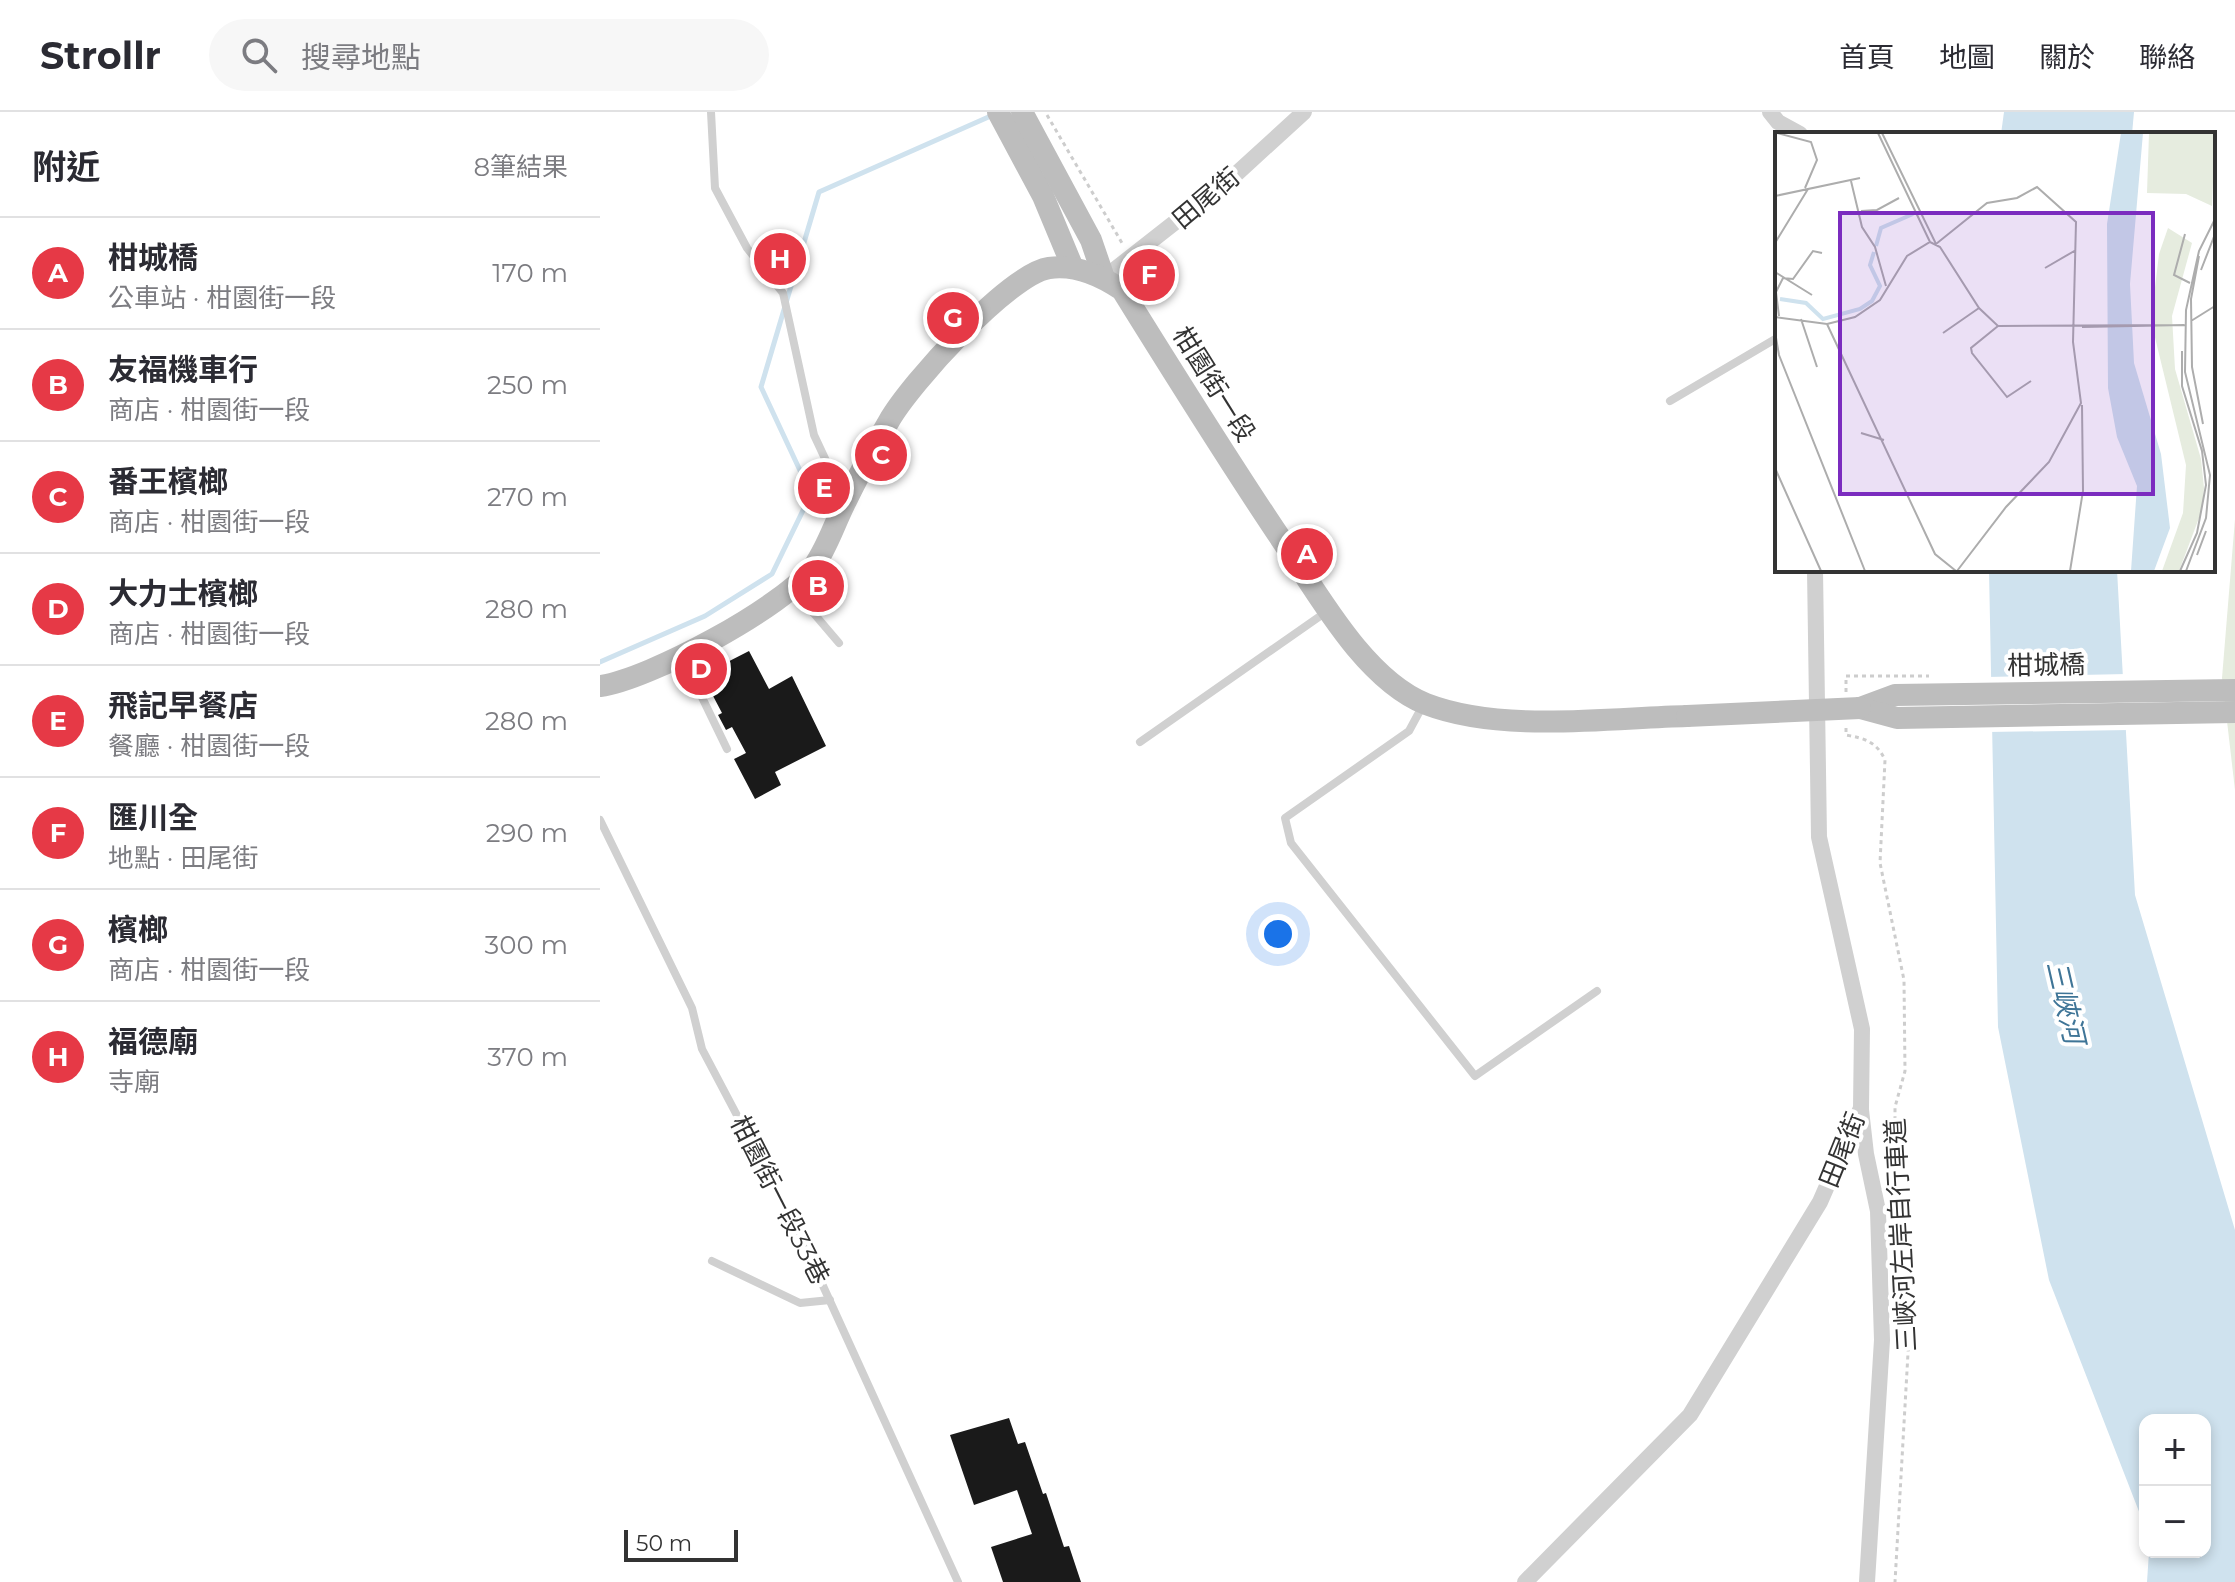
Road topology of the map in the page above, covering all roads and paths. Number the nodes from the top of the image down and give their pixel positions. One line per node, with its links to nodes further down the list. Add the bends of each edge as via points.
1 (711, 112): 13 (lane, via 715,188 747,248 783,293 814,435)
2 (998, 112): 9 (street, via 1043,196)
3 (1022, 112): 10 (street, via 1091,240)
4 (1045, 112): 8 (path)
5 (1304, 112): 8 (street, 田尾街)
6 (1770, 112): 7 (street)
7 (1796, 132)
8 (1131, 258): 10 (street, 田尾街)
9 (1073, 268): 10 (street, 柑園街一段); 13 (street, 柑園街一段, via 1046,269 1020,280 954,340 891,417)
10 (1104, 278): 16 (street, 柑園街一段, via 1122,290)
11 (1775, 339): 12 (lane)
12 (1670, 401)
13 (845, 502): 15 (street, 柑園街一段, via 813,567)
14 (1815, 572): 30 (street, 田尾街, via 1819,837 1862,1029)
15 (792, 587): 17 (lane); 18 (street, 柑園街一段, via 741,625)
16 (1329, 610): 22 (street, 柑園街一段, via 1369,660); 26 (lane)
17 (839, 643)
18 (682, 655): 20 (street, 柑園街一段); 27 (lane)
19 (1929, 682): 23 (path, via 1929,674 1846,676)
20 (600, 686)
21 (2235, 690): 23 (street, 柑城橋, via 1895,695)
22 (1424, 703): 25 (street, 柑園街一段, via 1452,712 1526,720); 29 (lane, via 1409,731 1285,818 1291,843 1475,1076)
23 (1851, 712): 24 (street, 柑城橋, via 1897,718); 25 (street, 柑城橋, bridge); 36 (path, 三峽河左岸自行車道, via 1846,735 1864,738 1885,760 1880,863 1904,980 1905,1071 1895,1107 1895,1170 1910,1318)
24 (2235, 712)
25 (1687, 716)
26 (1140, 742)
27 (727, 749)
28 (600, 820): 32 (lane, 柑園街一段33巷, via 692,1008 702,1049)
29 (1597, 991)
30 (1861, 1108): 34 (street, 田尾街, via 1820,1202 1690,1415); 35 (street, via 1878,1211 1882,1340)
31 (712, 1261): 32 (lane, via 800,1303)
32 (830, 1300): 33 (lane, 柑園街一段33巷)
33 (958, 1582)
34 (1525, 1582)
35 (1867, 1582)
36 (1895, 1582)

